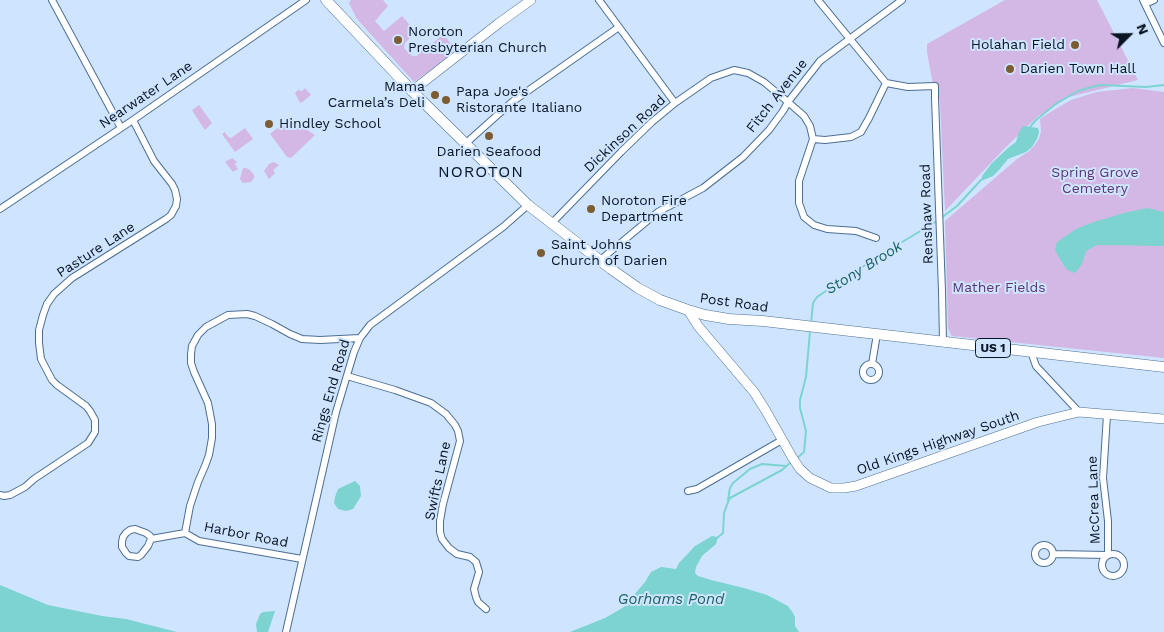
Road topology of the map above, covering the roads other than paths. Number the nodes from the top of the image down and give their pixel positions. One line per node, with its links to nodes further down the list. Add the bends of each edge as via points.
1 (52, 0): 18 (street)
2 (306, 0): 17 (street, Nearwater Lane)
3 (326, 0): 14 (main road, Post Road / US 1)
4 (531, 0): 14 (street)
5 (599, 0): 10 (street)
6 (818, 0): 11 (street)
7 (902, 0): 11 (street, Fitch Avenue)
8 (1154, 0): 9 (street)
9 (1144, 2): 12 (street)
10 (618, 27): 16 (street); 20 (street, via 512,102)
11 (849, 38): 13 (street); 15 (street, Fitch Avenue, via 820,61)
12 (1164, 42)
13 (886, 83): 19 (street, via 861,132 851,137); 29 (street, Renshaw Road, via 908,87 935,86)
14 (412, 91): 20 (main road, Post Road / US 1)
15 (788, 102): 16 (street, Dickinson Road, via 764,82 734,70 711,78); 19 (street, Dickinson Road, via 804,116); 25 (street, Fitch Avenue, via 770,130 743,156 703,188 658,212)
16 (675, 103): 23 (street, Dickinson Road, via 621,152)
17 (133, 120): 18 (street, Nearwater Lane); 39 (street, Pasture Lane, via 154,161 172,184 176,206 166,219 72,278 54,294 42,315 41,359 52,380 90,410 95,420 95,432 88,443 25,487 10,495)
18 (121, 128): 22 (street, Nearwater Lane)
19 (813, 139): 24 (street, via 799,182 799,203 804,217 827,229 856,231)
20 (465, 144): 21 (main road, Post Road / US 1)
21 (528, 206): 23 (main road, Post Road / US 1); 28 (street, Rings End Road, via 370,325)
22 (0, 209)
23 (551, 224): 25 (main road, Post Road / US 1)
24 (876, 238)
25 (599, 260): 26 (main road, Post Road / US 1, via 638,288)
26 (688, 310): 27 (main road, Post Road / US 1, via 729,319); 37 (street, Old Kings Highway South, via 754,392)
27 (877, 334): 29 (main road, Post Road / US 1); 31 (street)
28 (360, 338): 33 (street, Rings End Road); 40 (street, Harbor Road, via 302,339 247,314 228,315 198,335 192,346 192,363 208,403 212,438 190,506)
29 (942, 342): 30 (main road, Post Road / US 1)
30 (1031, 352): 32 (main road, Post Road / US 1); 34 (street, via 1036,366)
31 (872, 364)
32 (1164, 367)
33 (346, 376): 43 (street, Rings End Road); 44 (street, Swifts Lane, via 431,403 455,425 460,441 443,504 440,532 449,548 476,562 479,572 474,589 478,602)
34 (1079, 412): 35 (street, Old Kings Highway South); 37 (street, Old Kings Highway South, via 1038,422 850,488 824,485 806,475)
35 (1107, 415): 36 (street, Old Kings Highway South); 42 (street, McCrea Lane, via 1103,478 1108,555)
36 (1164, 419)
37 (782, 440): 38 (street, via 697,489)
38 (688, 491)
39 (0, 495)
40 (185, 533): 41 (street, Harbor Road); 43 (street, Harbor Road, via 199,541)
41 (151, 539): 41 (street, via 138,556 129,556 122,547 123,537 130,530 140,530)
42 (1053, 554)
43 (302, 559): 45 (street, Rings End Road)
44 (486, 609)
45 (286, 632)

